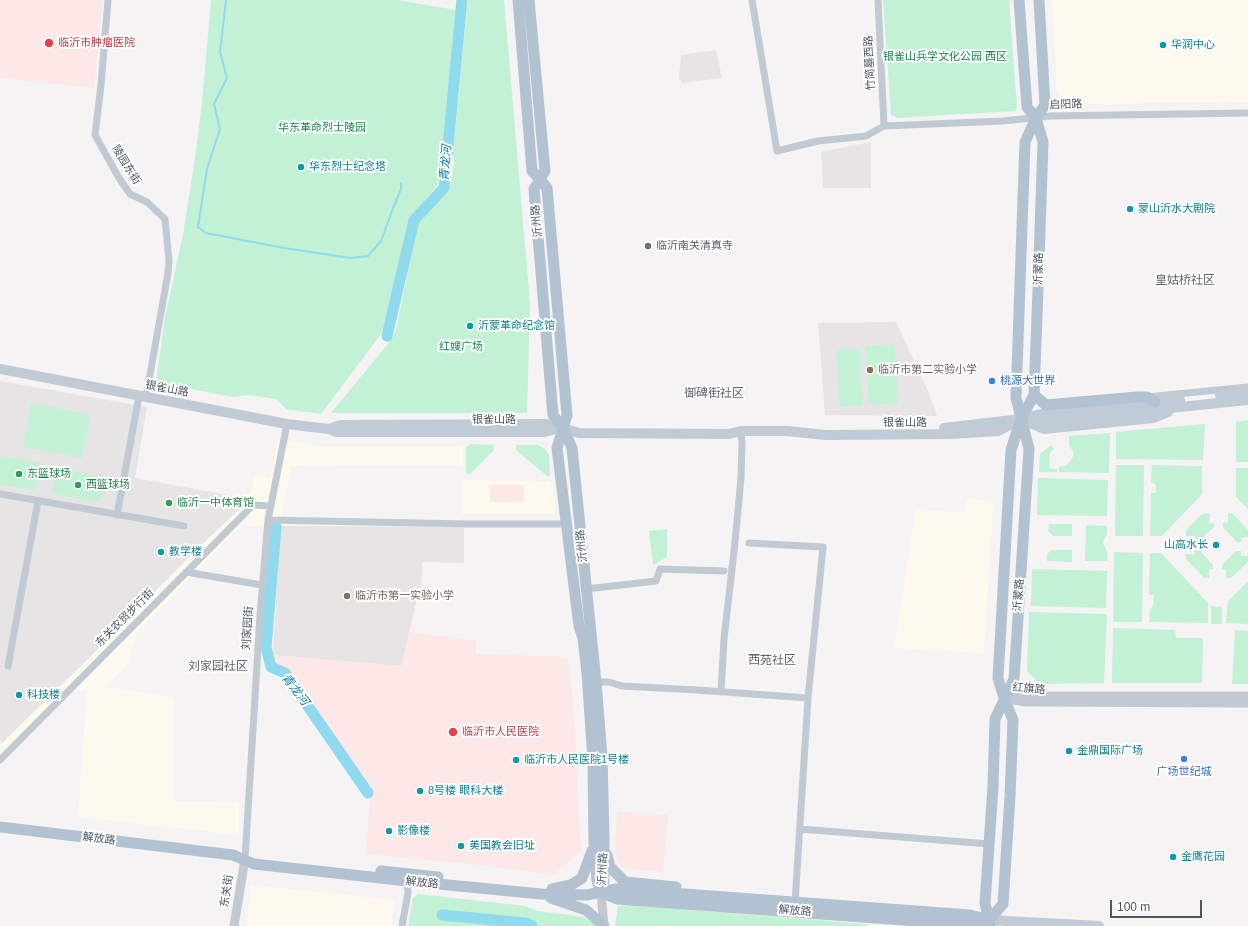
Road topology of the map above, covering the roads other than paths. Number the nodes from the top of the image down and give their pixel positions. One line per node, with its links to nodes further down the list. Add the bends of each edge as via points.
1 (108, 0): 16 (street, 陵园东街, via 95,135 130,194 147,202 165,220 169,261)
2 (518, 0): 11 (main road, 沂州路, via 532,171)
3 (529, 0): 11 (main road, via 545,171)
4 (752, 0): 10 (street, via 777,151 818,141 866,136)
5 (878, 0): 10 (street, 竹简墓西路)
6 (1020, 0): 9 (main road, 沂蒙路, via 1027,107)
7 (1039, 0): 9 (main road, 沂蒙路, via 1045,105)
8 (1248, 113): 9 (street, 启阳路)
9 (1036, 118): 10 (street, 启阳路); 15 (main road, 沂蒙路, via 1043,142); 22 (main road, 沂蒙路, via 1026,142 1016,398)
10 (884, 126)
11 (540, 179): 24 (main road, 沂州路, via 547,188 567,415)
12 (0, 369): 16 (main road, 银雀山路)
13 (1248, 387): 17 (street)
14 (1248, 392): 17 (main road, 银雀山路)
15 (1034, 395): 17 (main road, via 1046,405 1137,397); 22 (main road, 沂蒙路)
16 (142, 396): 23 (main road, 银雀山路); 29 (street, 陵园东街)
17 (1151, 400): 22 (main road, 银雀山路, via 1045,413)
18 (1248, 400): 20 (main road, 银雀山路)
19 (1248, 405): 21 (street, via 1175,412)
20 (1184, 406): 21 (main road); 22 (main road, 银雀山路, via 1045,421)
21 (1153, 418): 22 (main road, via 1044,428)
22 (1021, 419): 25 (main road, 银雀山路, via 948,428); 43 (main road, 沂蒙路, via 1011,450 998,678); 43 (main road, 沂蒙路, via 1029,449 1014,679)
23 (287, 424): 24 (main road, 银雀山路, via 329,429 341,425 544,424); 28 (street, 刘家园街)
24 (563, 428): 25 (main road, 银雀山路, via 579,433 728,434); 31 (main road, 沂州路, via 557,448); 37 (main road, 沂州路, via 572,448)
25 (741, 431): 40 (street, via 741,478)
26 (0, 494): 27 (street)
27 (38, 501): 29 (street); 38 (street)
28 (271, 506): 30 (street, 刘家园街); 35 (street, 东关农贸步行街, via 253,505)
29 (117, 515): 32 (street)
30 (268, 520): 31 (street); 36 (street, 刘家园街)
31 (566, 524): 51 (main road, 沂州路, via 587,673 593,759)
32 (184, 526)
33 (749, 543): 42 (street, via 823,547)
34 (724, 571): 37 (street, via 660,569 656,581)
35 (186, 572): 36 (street); 45 (street, 东关农贸步行街)
36 (262, 585): 52 (street, 刘家园街)
37 (586, 589): 39 (main road, 沂州路)
38 (8, 666)
39 (596, 682): 40 (street); 49 (main road, 沂州路, via 602,757)
40 (721, 692): 42 (street)
41 (1248, 696): 43 (street, 红旗路)
42 (808, 698): 47 (street)
43 (1004, 698): 44 (street, 红旗路, via 1025,702); 50 (main road, 沂蒙路, via 995,719); 60 (main road, 沂蒙路, via 1013,720 1003,904)
44 (1248, 704)
45 (0, 760)
46 (0, 827): 52 (main road, 解放路, via 233,855)
47 (800, 829): 50 (street); 58 (street)
48 (0, 834): 52 (main road, 解放路, via 233,861)
49 (604, 839): 55 (main road, 沂州路, via 604,881); 57 (main road, via 610,867 625,882 688,888)
50 (989, 844): 60 (main road, 沂蒙路, via 984,902)
51 (594, 845): 54 (main road, via 582,878 571,885); 55 (main road, 沂州路, via 597,881)
52 (245, 859): 53 (main road, 解放路, via 254,864); 54 (main road, 解放路, via 255,857); 61 (street, 东关街)
53 (407, 881): 56 (main road, 解放路); 62 (street, via 408,893)
54 (552, 889): 55 (main road, 解放路)
55 (601, 893): 56 (main road, 解放路); 57 (main road, 解放路, via 616,890); 59 (main road, 解放路, via 617,899); 63 (street)
56 (541, 894): 63 (main road, via 586,910)
57 (702, 896): 58 (main road, 解放路)
58 (795, 903): 60 (main road, 解放路, via 970,915)
59 (884, 922): 60 (main road, 解放路)
60 (989, 924): 64 (main road, 解放路); 65 (main road, via 1016,916 1046,918 1060,924)
61 (234, 926)
62 (402, 926)
63 (604, 926)
64 (1011, 926)
65 (1099, 926)

